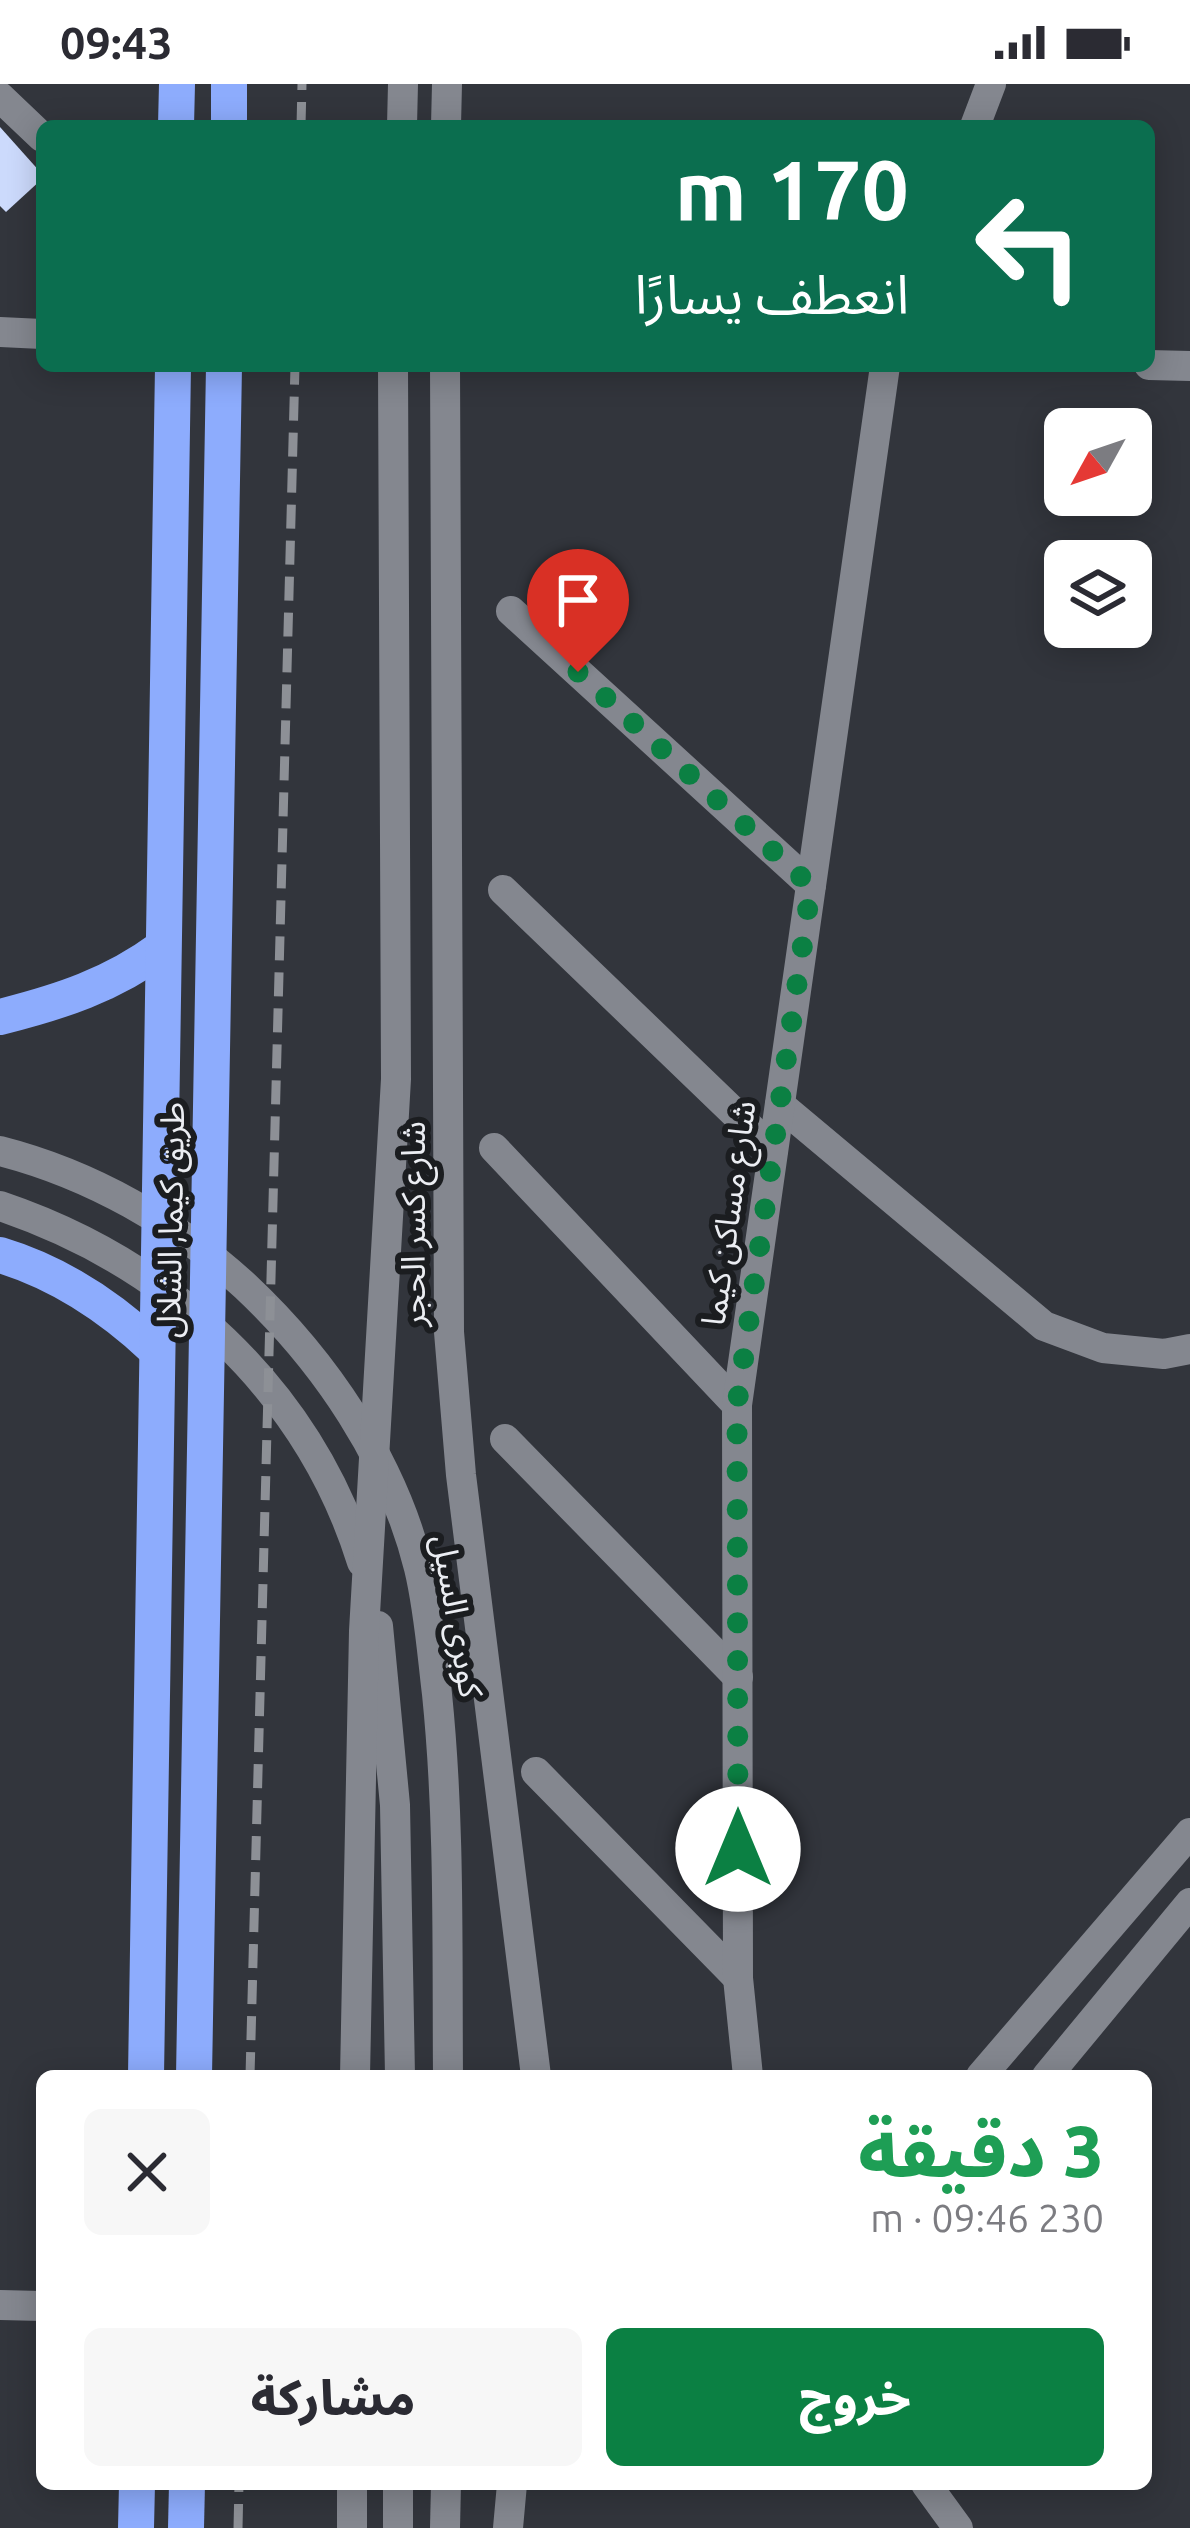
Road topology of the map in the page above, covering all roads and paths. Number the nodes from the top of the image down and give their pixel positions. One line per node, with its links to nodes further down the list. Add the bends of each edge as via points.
1 (177, 84): 7 (highway)
2 (230, 84): 8 (highway)
3 (403, 84): 9 (street)
4 (447, 84): 10 (street)
5 (991, 84): 11 (street)
6 (0, 97): 12 (street)
7 (176, 120)
8 (229, 120)
9 (401, 120)
10 (446, 120)
11 (977, 120)
12 (36, 131)
13 (0, 332): 14 (street)
14 (36, 334)
15 (1155, 365): 16 (street)
16 (1190, 366)
17 (173, 372): 25 (highway, طريق كيما, الشلال)
18 (224, 372): 43 (highway, طريق كيما, الشلال)
19 (393, 372): 44 (street, شارع كسر الحجر, via 396,1079 364,1631)
20 (445, 372): 47 (street, شارع كسر الحجر, via 449,1332)
21 (884, 372): 23 (street, شارع مساكن كيما)
22 (511, 611): 23 (street)
23 (811, 886): 27 (street, شارع مساكن كيما)
24 (502, 890): 29 (street)
25 (162, 948): 26 (highway, via 84,994); 33 (highway, طريق كيما, الشلال)
26 (0, 1017)
27 (780, 1105): 29 (street, شارع مساكن كيما); 34 (street, via 1044,1326 1102,1348)
28 (494, 1148): 35 (street)
29 (773, 1150): 35 (street, شارع مساكن كيما)
30 (0, 1151): 46 (street, كوبرى السيل, via 150,1215 232,1274 334,1387 384,1474 419,1569 431,1638 442,1753)
31 (0, 1206): 45 (street, via 88,1241 176,1296 251,1367 312,1451 356,1545 388,1697)
32 (0, 1255): 33 (highway, via 93,1297)
33 (154, 1348): 42 (highway, طريق كيما, الشلال)
34 (1190, 1349)
35 (737, 1405): 37 (street, شارع مساكن كيما)
36 (505, 1439): 37 (street)
37 (738, 1677): 41 (street, شارع مساكن كيما)
38 (536, 1772): 41 (street)
39 (1190, 1832): 49 (street)
40 (1190, 1904): 50 (street)
41 (738, 1978): 48 (street, شارع مساكن كيما)
42 (146, 2070)
43 (194, 2070)
44 (355, 2070)
45 (400, 2070)
46 (448, 2070)
47 (535, 2070)
48 (747, 2070)
49 (986, 2070)
50 (1052, 2070)
51 (0, 2305): 52 (street)
52 (36, 2306)
53 (137, 2490): 60 (highway)
54 (187, 2490): 61 (highway)
55 (352, 2490): 62 (street)
56 (398, 2490): 63 (street)
57 (446, 2490): 64 (street)
58 (511, 2490): 65 (street)
59 (930, 2490): 66 (street)
60 (136, 2528)
61 (186, 2528)
62 (352, 2528)
63 (398, 2528)
64 (445, 2528)
65 (508, 2528)
66 (958, 2528)

